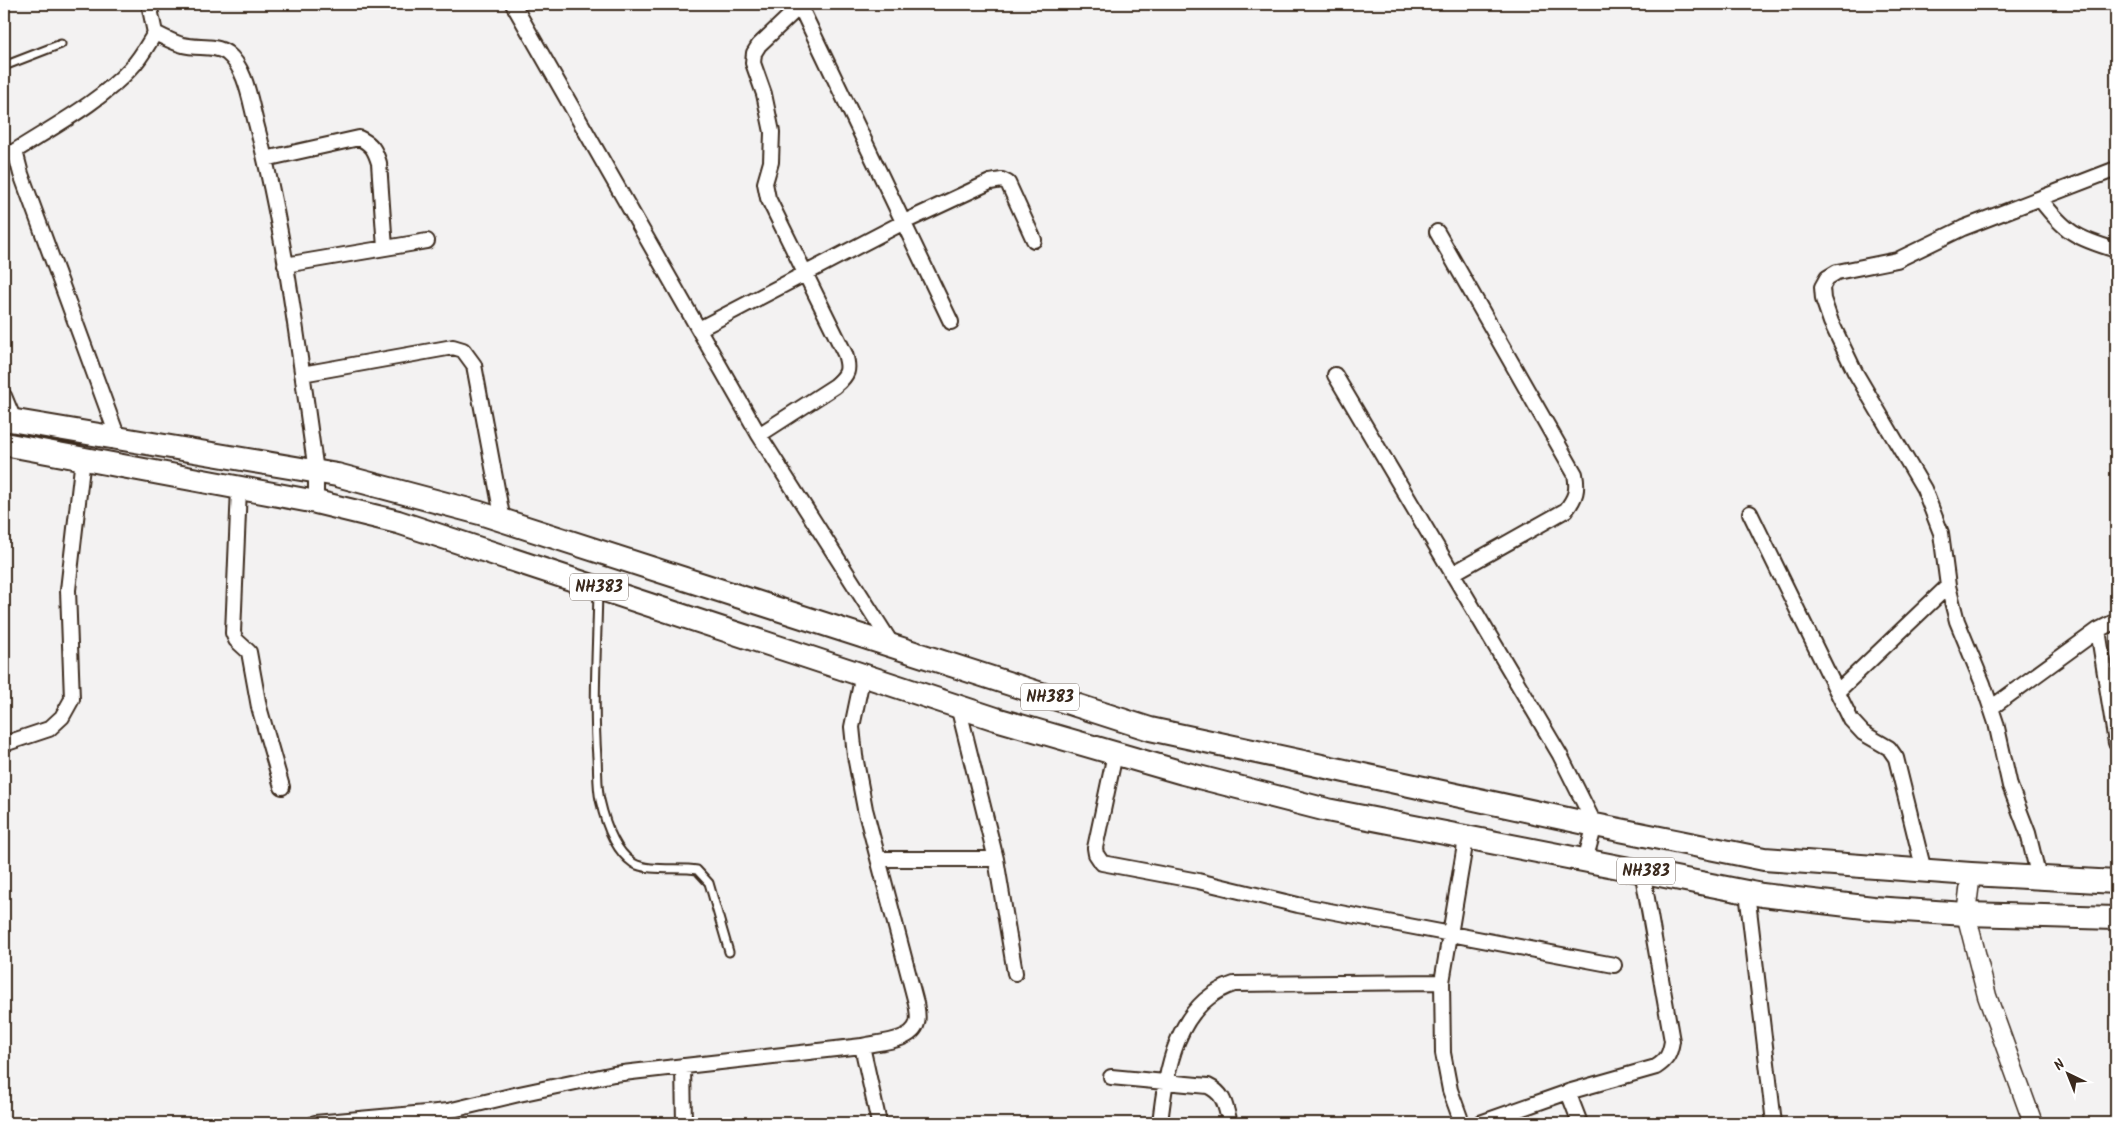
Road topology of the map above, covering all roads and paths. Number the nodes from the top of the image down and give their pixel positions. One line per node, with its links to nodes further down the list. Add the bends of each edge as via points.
1 (149, 4): 4 (street)
2 (513, 4): 20 (street)
3 (800, 5): 11 (street); 18 (street, via 759,45 753,63 772,132 771,162 766,183 768,198)
4 (155, 33): 7 (street, via 132,67 113,86); 8 (street, via 182,45 218,48 235,62 246,86)
5 (61, 44): 6 (lane)
6 (4, 66)
7 (9, 154): 26 (street, via 25,183)
8 (265, 159): 15 (street, via 359,138 369,142 379,162); 17 (street)
9 (2116, 168): 10 (street)
10 (2040, 199): 16 (street, via 2070,232 2085,241); 35 (street, via 1964,228 1897,260 1836,272 1822,287 1831,322 1855,372 1924,489 1941,533)
11 (902, 223): 13 (street, via 990,182 1002,180 1013,190); 18 (street); 19 (street)
12 (1437, 232): 34 (street, via 1575,474 1578,487 1575,499 1566,510)
13 (1034, 240)
14 (427, 241): 15 (street)
15 (384, 248): 17 (street)
16 (2116, 250)
17 (285, 265): 21 (street)
18 (806, 273): 20 (street); 25 (street, via 845,354 848,365 845,378)
19 (951, 322)
20 (699, 329): 25 (street)
21 (302, 374): 29 (street); 33 (street, via 453,347 463,350 474,365)
22 (1335, 375): 34 (street)
23 (4, 396): 24 (street)
24 (9, 420): 26 (highway, NH383)
25 (759, 435): 39 (street)
26 (118, 438): 29 (highway, NH383)
27 (4, 444): 28 (highway, NH383)
28 (82, 458): 30 (highway, NH383); 45 (street, via 68,590 72,699 62,718 49,729)
29 (316, 471): 31 (street); 33 (highway, NH383)
30 (239, 488): 31 (highway, NH383); 47 (street, via 233,633 249,652 259,707)
31 (316, 502): 36 (highway, NH383, via 398,522)
32 (1750, 513): 41 (street)
33 (503, 520): 39 (highway, NH383)
34 (1452, 574): 48 (street, via 1560,755)
35 (1948, 586): 41 (street); 43 (street, via 1957,621)
36 (599, 587): 40 (highway, NH383); 62 (lane, via 595,732 599,799 609,830 621,852 644,868 697,870 709,883)
37 (2116, 621): 38 (street)
38 (2098, 630): 43 (street); 44 (street)
39 (893, 647): 48 (highway, NH383, via 1150,729)
40 (863, 674): 42 (highway, NH383); 50 (street, via 852,726 865,809)
41 (1838, 691): 54 (street, via 1851,720 1863,733 1889,748 1896,758)
42 (958, 706): 46 (highway, NH383); 51 (street)
43 (1991, 708): 56 (street, via 2010,786 2028,833)
44 (2116, 743)
45 (4, 744)
46 (1115, 754): 49 (highway, NH383, via 1327,810); 61 (street, via 1096,848 1102,864 1198,881 1298,905)
47 (282, 787)
48 (1595, 825): 52 (street); 54 (highway, NH383, via 1764,859)
49 (1466, 839): 52 (highway, NH383); 61 (street)
50 (878, 859): 51 (street); 66 (street, via 918,1021 915,1030 905,1036)
51 (996, 859): 64 (street)
52 (1585, 860): 53 (highway, NH383)
53 (1642, 870): 58 (highway, NH383); 70 (street, via 1672,1041 1671,1052 1656,1067)
54 (1924, 871): 55 (highway, NH383)
55 (1971, 874): 56 (highway, NH383); 59 (street)
56 (2039, 878): 57 (highway, NH383)
57 (2116, 882)
58 (1747, 892): 59 (highway, NH383, via 1873,908); 81 (street)
59 (1966, 914): 60 (highway, NH383); 82 (street, via 1987,996)
60 (2116, 918)
61 (1450, 935): 63 (street); 65 (street)
62 (729, 952)
63 (1614, 965)
64 (1015, 973)
65 (1442, 982): 69 (street, via 1234,984 1219,989 1194,1012 1174,1048); 78 (street, via 1443,1053 1450,1090)
66 (862, 1046): 67 (street); 75 (street)
67 (683, 1066): 71 (street, via 614,1074 519,1094); 74 (street)
68 (1111, 1077): 69 (street)
69 (1165, 1082): 76 (street); 77 (street, via 1208,1086 1218,1091)
70 (1568, 1092): 79 (street); 80 (street)
71 (449, 1117): 72 (street)
72 (345, 1121): 73 (street)
73 (315, 1123)
74 (684, 1123)
75 (879, 1123)
76 (1160, 1123)
77 (1230, 1123)
78 (1462, 1123)
79 (1480, 1123)
80 (1580, 1123)
81 (1774, 1123)
82 (2033, 1123)

